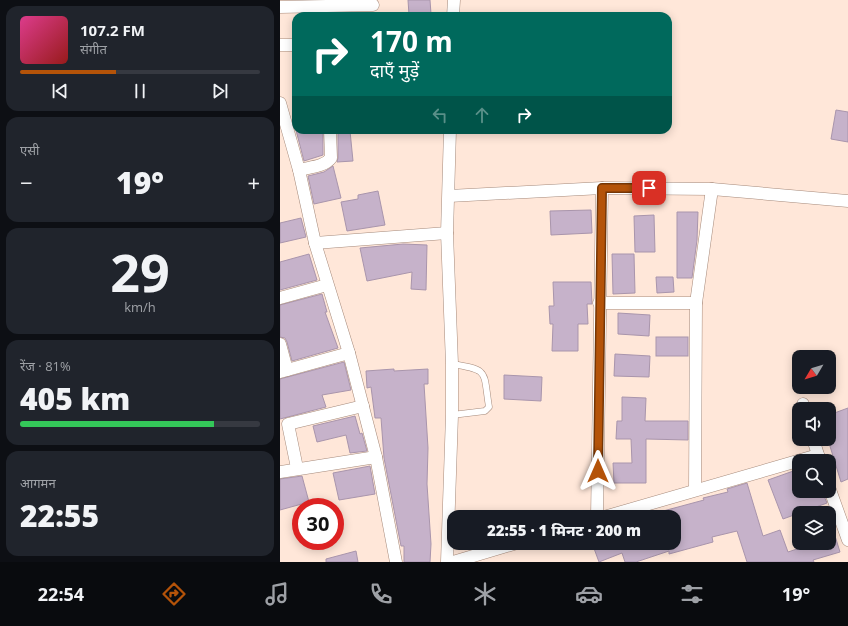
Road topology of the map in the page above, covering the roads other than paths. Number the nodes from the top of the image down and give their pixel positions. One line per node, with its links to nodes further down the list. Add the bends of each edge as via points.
1 (454, 0): 4 (street)
2 (373, 5): 3 (street)
3 (280, 7)
4 (453, 12)
5 (280, 45): 6 (street)
6 (292, 45)
7 (280, 103): 10 (street)
8 (330, 134): 10 (street, via 332,158 322,165)
9 (450, 134): 13 (street)
10 (299, 170): 16 (street)
11 (602, 188): 12 (street); 13 (street); 19 (street)
12 (712, 189): 14 (street); 20 (street)
13 (449, 196): 15 (street)
14 (848, 201)
15 (447, 233): 16 (street); 23 (street)
16 (315, 243): 17 (street)
17 (327, 285): 18 (street); 22 (street)
18 (280, 298)
19 (599, 303): 20 (street); 33 (street)
20 (696, 303): 31 (street)
21 (280, 344): 24 (street)
22 (349, 354): 24 (street); 25 (street)
23 (452, 364): 26 (street); 26 (lane, via 481,371 489,407 486,411)
24 (284, 371)
25 (363, 406): 27 (street); 29 (street, via 288,424)
26 (452, 414): 38 (street)
27 (376, 457): 29 (street); 37 (street)
28 (792, 465): 31 (street)
29 (297, 468): 30 (street)
30 (280, 472)
31 (695, 490): 34 (street)
32 (833, 498): 35 (street)
33 (597, 510)
34 (628, 510)
35 (848, 540)
36 (493, 550): 39 (street)
37 (396, 562)
38 (447, 562)
39 (452, 562)

